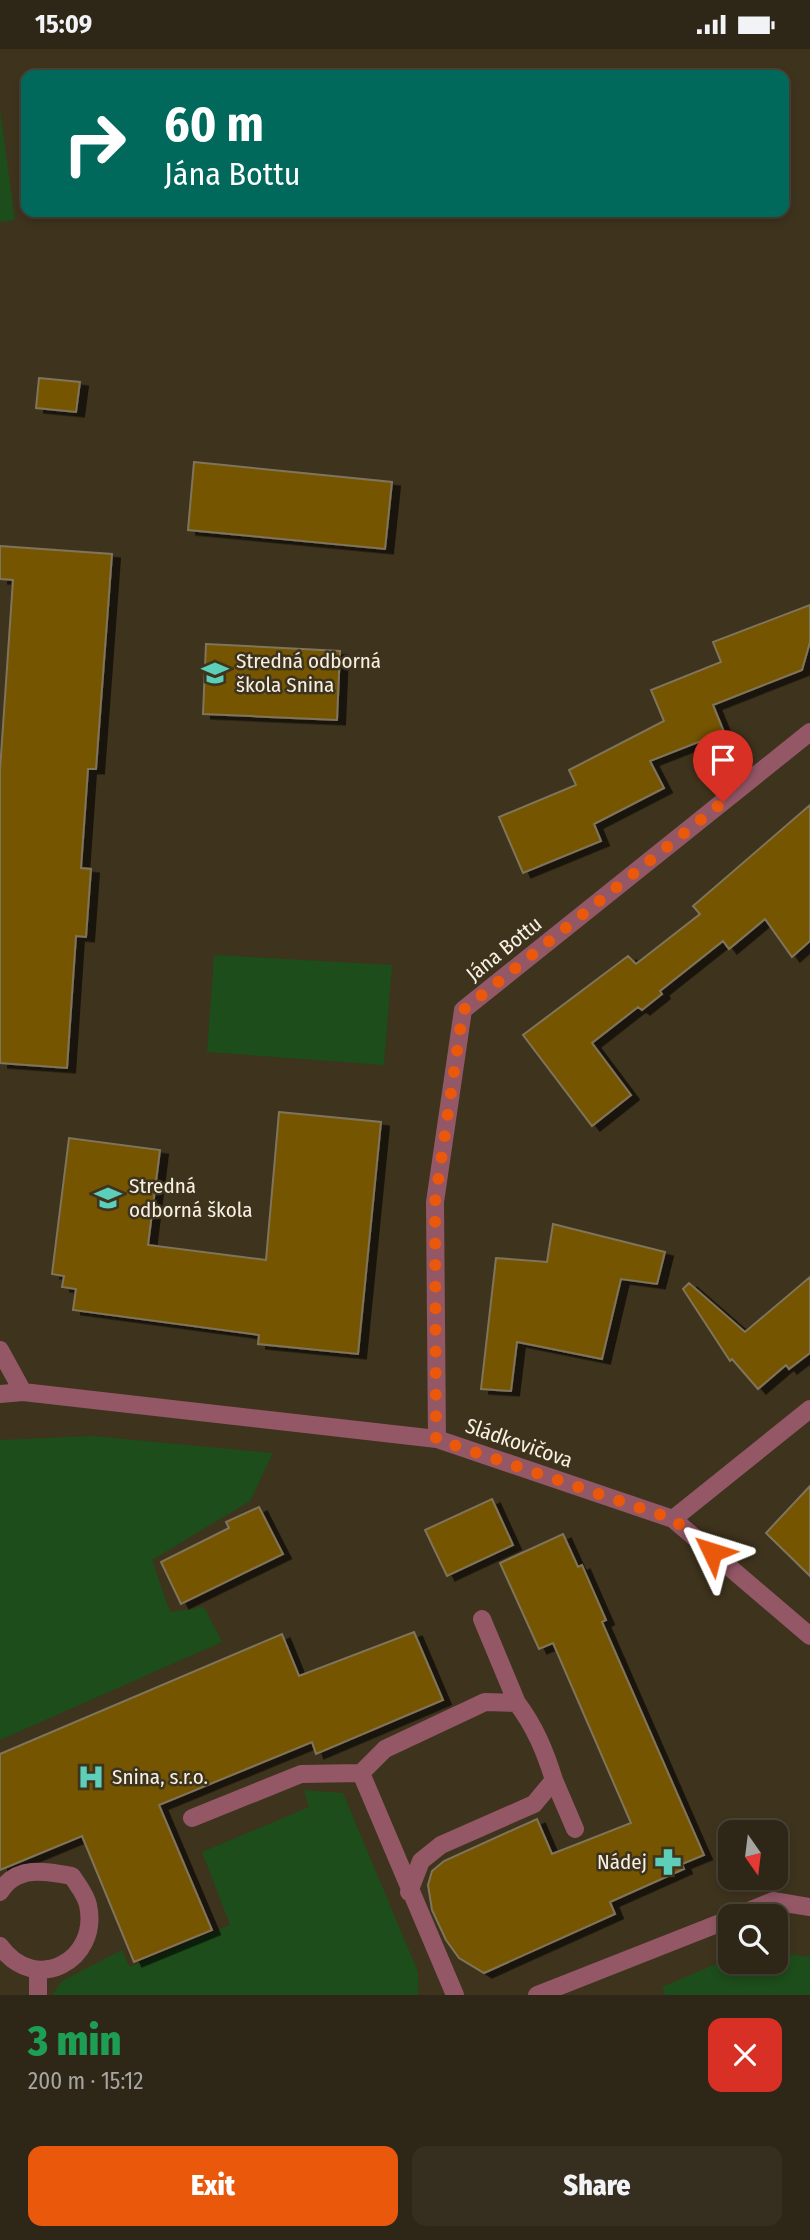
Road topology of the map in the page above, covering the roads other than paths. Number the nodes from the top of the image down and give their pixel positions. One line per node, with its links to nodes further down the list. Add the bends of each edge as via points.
1 (810, 732): 6 (street, Jána Bottu, via 463,1010 435,1202)
2 (0, 1350): 3 (street)
3 (23, 1392): 4 (street, Sládkovičova); 6 (street, Sládkovičova)
4 (0, 1394)
5 (810, 1409): 7 (street)
6 (436, 1439): 7 (street, Sládkovičova)
7 (673, 1519): 9 (street, Sládkovičova)
8 (482, 1619): 10 (street)
9 (810, 1636)
10 (517, 1703): 11 (street, via 485,1702 385,1749); 12 (street, via 541,1742)
11 (360, 1773): 13 (street, via 301,1774); 16 (street)
12 (554, 1780): 14 (street); 16 (street, via 534,1804 441,1845 421,1861)
13 (192, 1818)
14 (575, 1829)
15 (0, 1892): 21 (street, via 6,1882 35,1869 72,1876 88,1902 90,1930 74,1960)
16 (409, 1892): 23 (street)
17 (766, 1904): 18 (street)
18 (810, 1907)
19 (718, 1924): 24 (street)
20 (0, 1946): 21 (street, via 16,1966)
21 (38, 1976): 22 (street)
22 (38, 1995)
23 (455, 1995)
24 (537, 1995)

